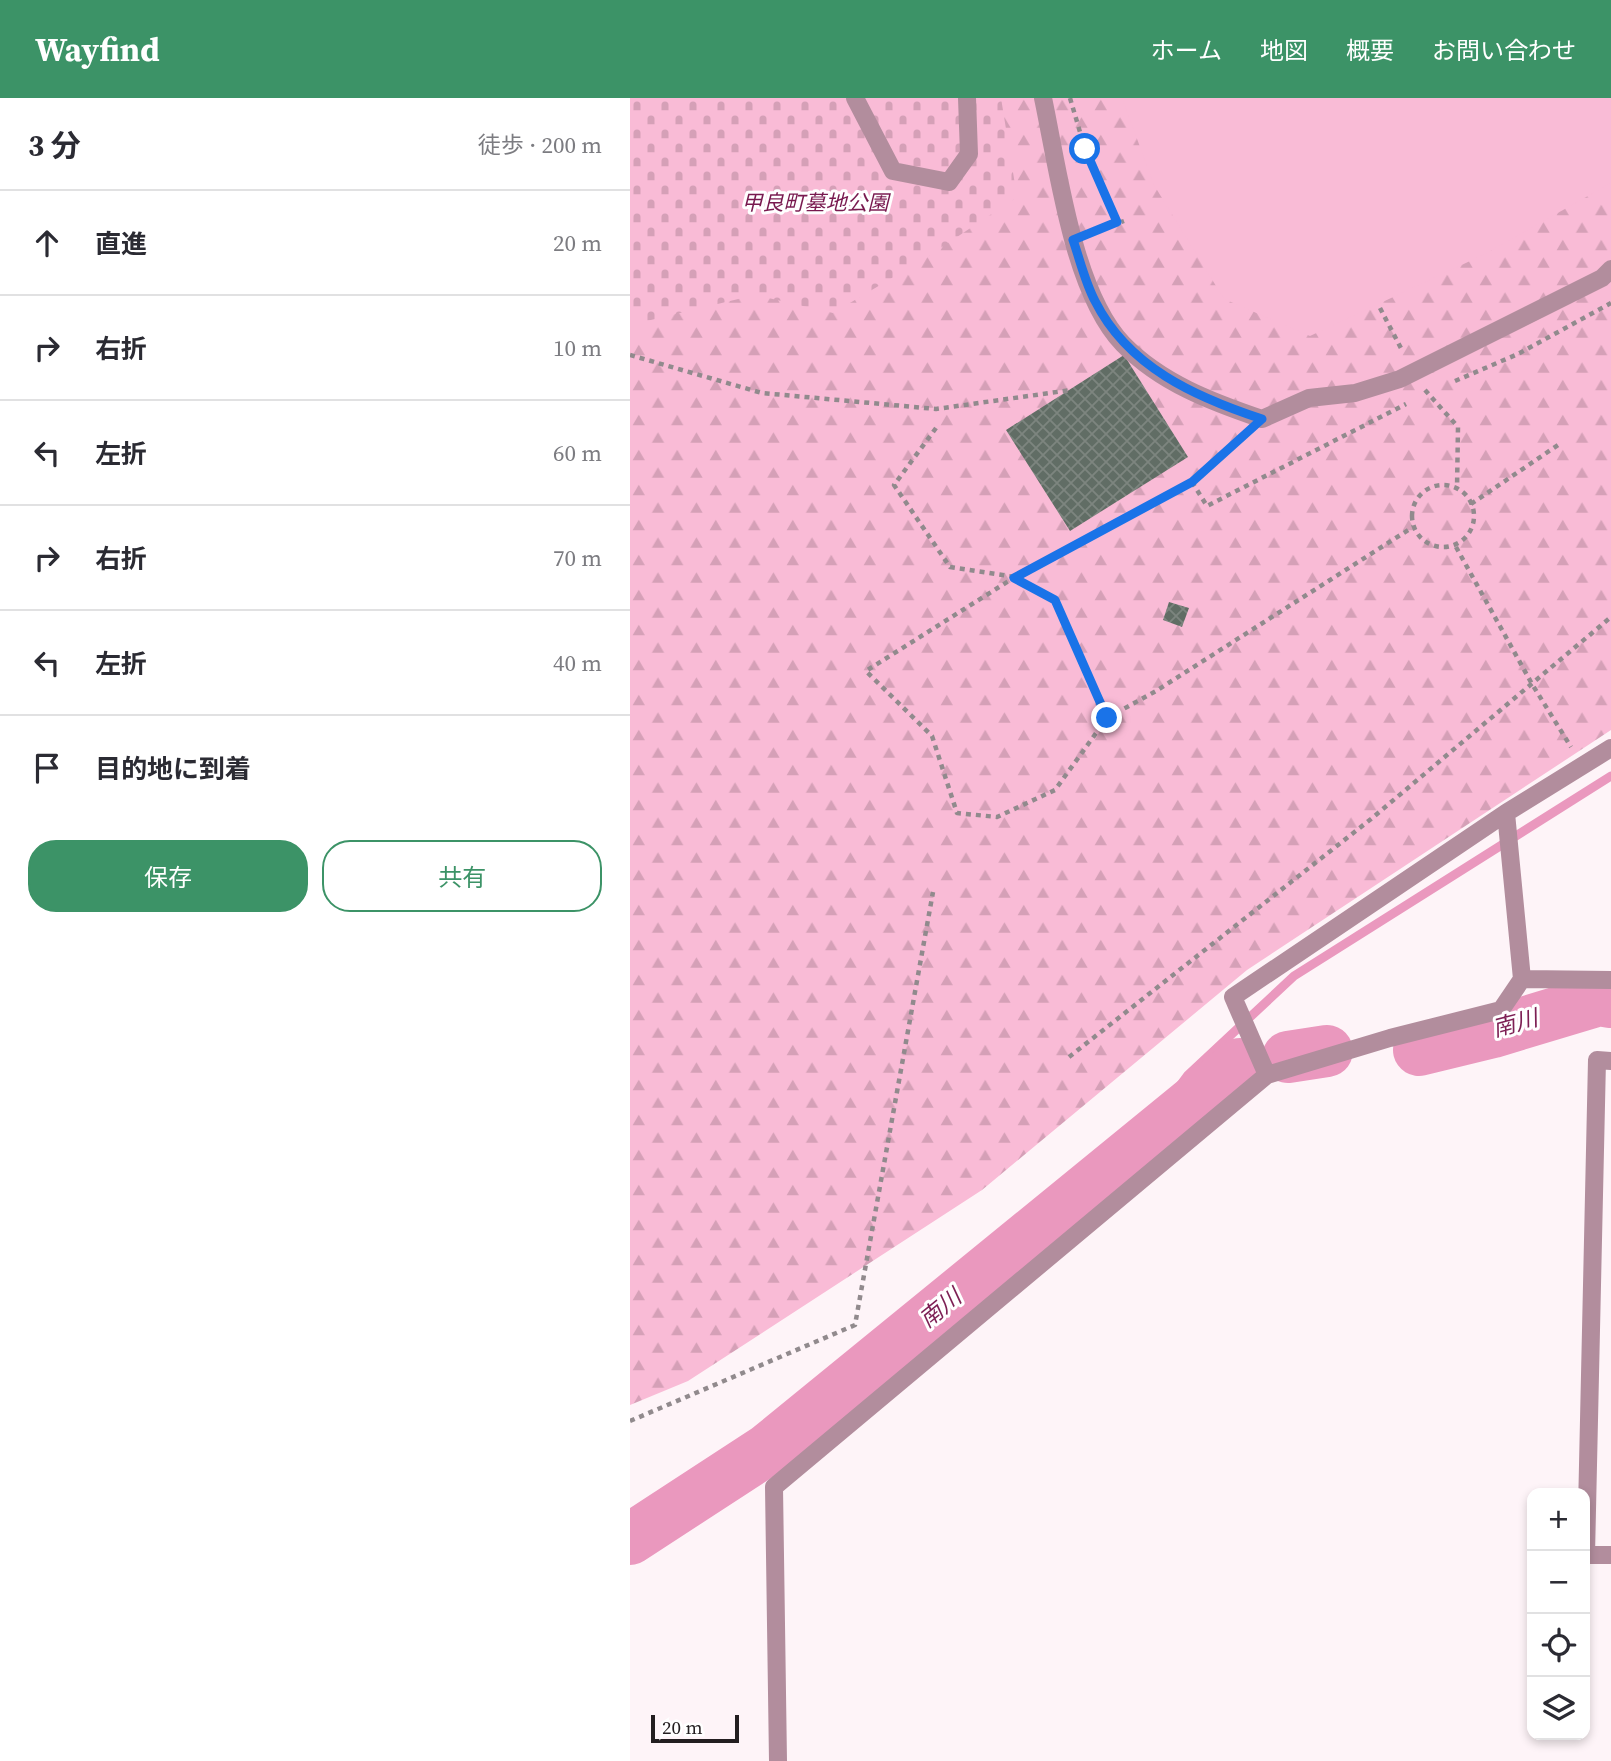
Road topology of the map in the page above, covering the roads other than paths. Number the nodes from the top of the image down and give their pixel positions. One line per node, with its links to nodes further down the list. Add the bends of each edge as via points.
1 (855, 98): 2 (street, via 894,171 949,181 969,154)
2 (967, 98)
3 (1043, 98): 4 (street, via 1073,240 1095,300 1122,343 1172,381 1212,403 1262,419 1308,398 1355,393 1413,372)
4 (1611, 270)
5 (1611, 748): 6 (street)
6 (1506, 813): 7 (street); 10 (street, via 1233,998)
7 (1522, 979): 8 (street); 10 (street, via 1501,1010)
8 (1611, 980)
9 (1611, 1061): 11 (street, via 1597,1060 1586,1542 1586,1555)
10 (1267, 1075): 12 (street, via 774,1487)
11 (1611, 1555)
12 (778, 1761)

